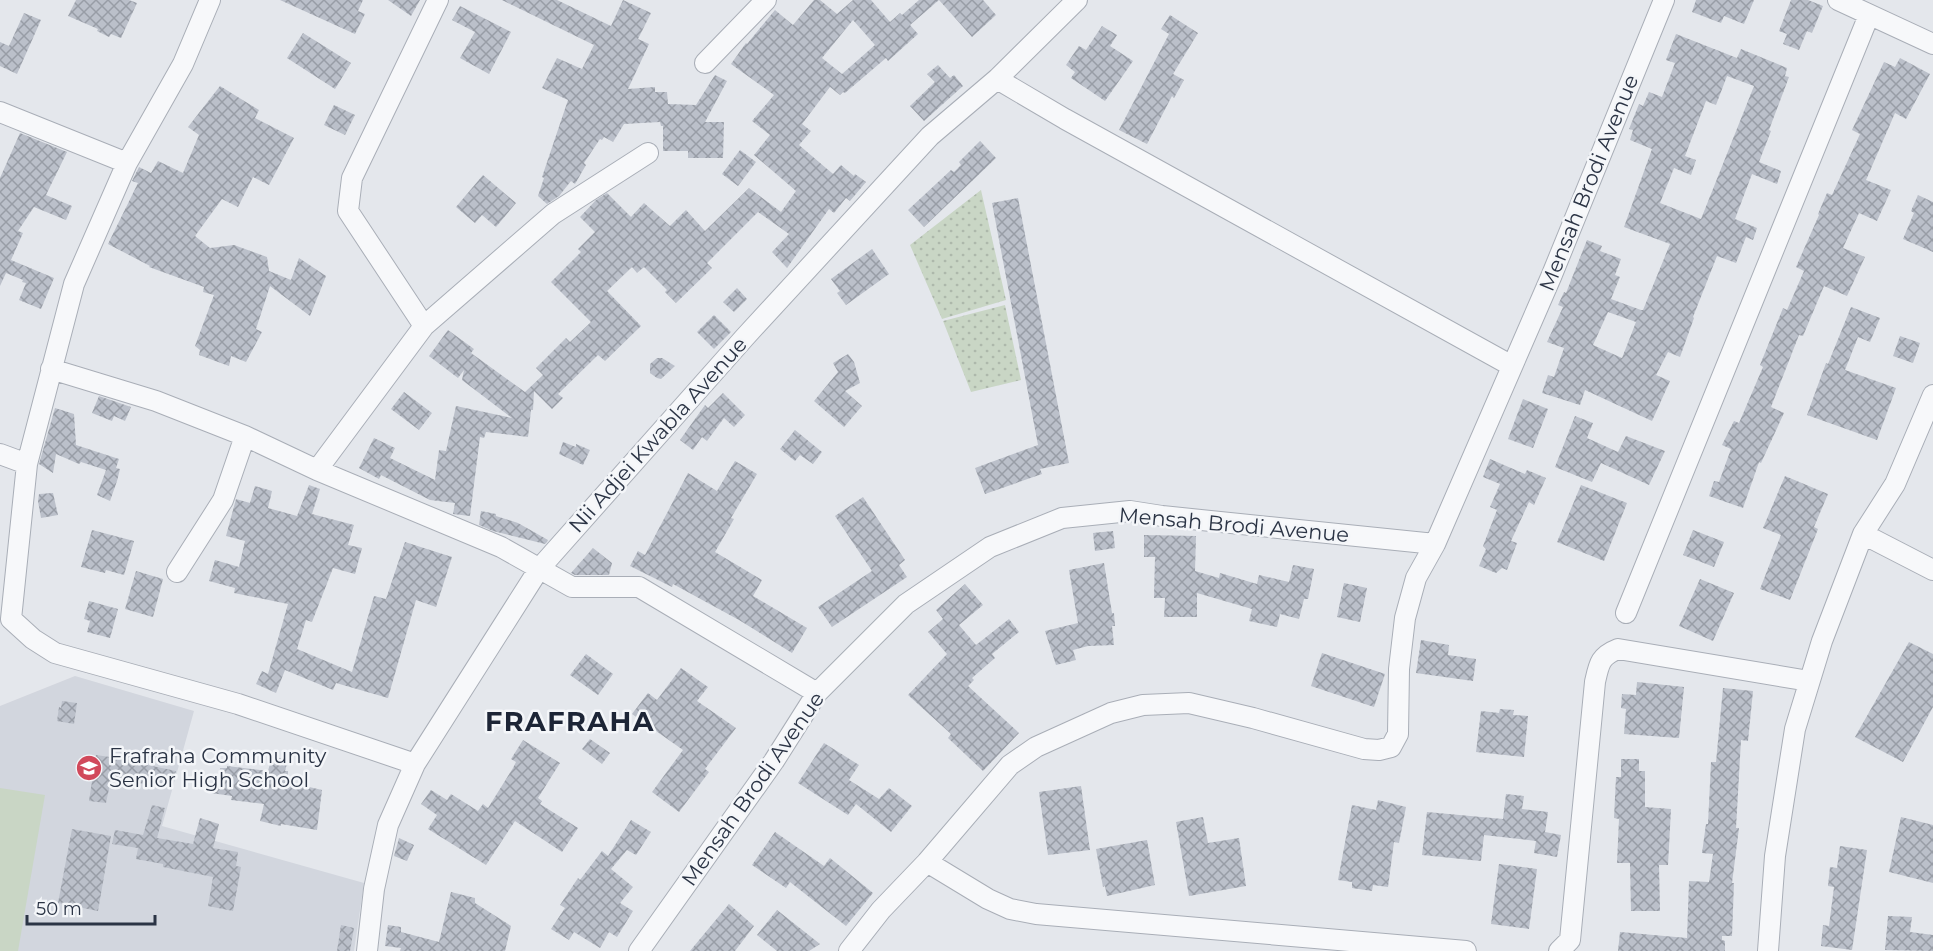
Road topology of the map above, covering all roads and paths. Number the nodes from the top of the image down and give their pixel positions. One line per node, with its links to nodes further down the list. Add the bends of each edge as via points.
1 (210, 0): 13 (street, via 183,64)
2 (438, 0): 14 (street, via 352,178 348,212)
3 (766, 0): 9 (street)
4 (1077, 0): 10 (street, Nii Adjei Kwabla Avenue)
5 (1664, 0): 15 (street, Mensah Brodi Avenue)
6 (1838, 0): 7 (street)
7 (1869, 15): 8 (street); 27 (street)
8 (1933, 44)
9 (705, 63)
10 (998, 79): 15 (street); 24 (street, Nii Adjei Kwabla Avenue, via 930,136)
11 (0, 112): 13 (street)
12 (648, 153): 14 (street, via 553,214)
13 (127, 163): 16 (street, via 74,284)
14 (424, 326): 21 (street)
15 (1512, 366): 23 (street, Mensah Brodi Avenue)
16 (51, 369): 18 (street, via 156,401); 20 (street)
17 (1933, 394): 22 (street, via 1895,484)
18 (245, 436): 21 (street); 26 (street, via 223,500)
19 (0, 454): 20 (street)
20 (27, 464): 28 (street)
21 (317, 470): 24 (street, via 501,547)
22 (1863, 534): 25 (street); 29 (street)
23 (1435, 544): 30 (street, Mensah Brodi Avenue, via 1130,511 1062,518 990,547 906,604); 32 (street, via 1416,578 1405,618 1398,734 1391,747 1364,749 1189,703 1143,705 1080,726 1036,747 1010,765)
24 (538, 569): 30 (street, via 572,587 639,587); 31 (street, Nii Adjei Kwabla Avenue)
25 (1933, 570)
26 (177, 572)
27 (1626, 613)
28 (5, 620): 31 (street, via 56,654 238,704)
29 (1809, 681): 38 (street, via 1618,649 1606,654 1595,682 1570,940); 39 (street, via 1795,729 1775,856)
30 (817, 693): 35 (street, Mensah Brodi Avenue, via 774,762)
31 (415, 764): 34 (street, Nii Adjei Kwabla Avenue, via 388,825)
32 (927, 862): 33 (street, via 1010,909); 36 (street)
33 (1358, 947): 37 (street)
34 (366, 951)
35 (639, 951)
36 (849, 951)
37 (1466, 951)
38 (1560, 951)
39 (1768, 951)

